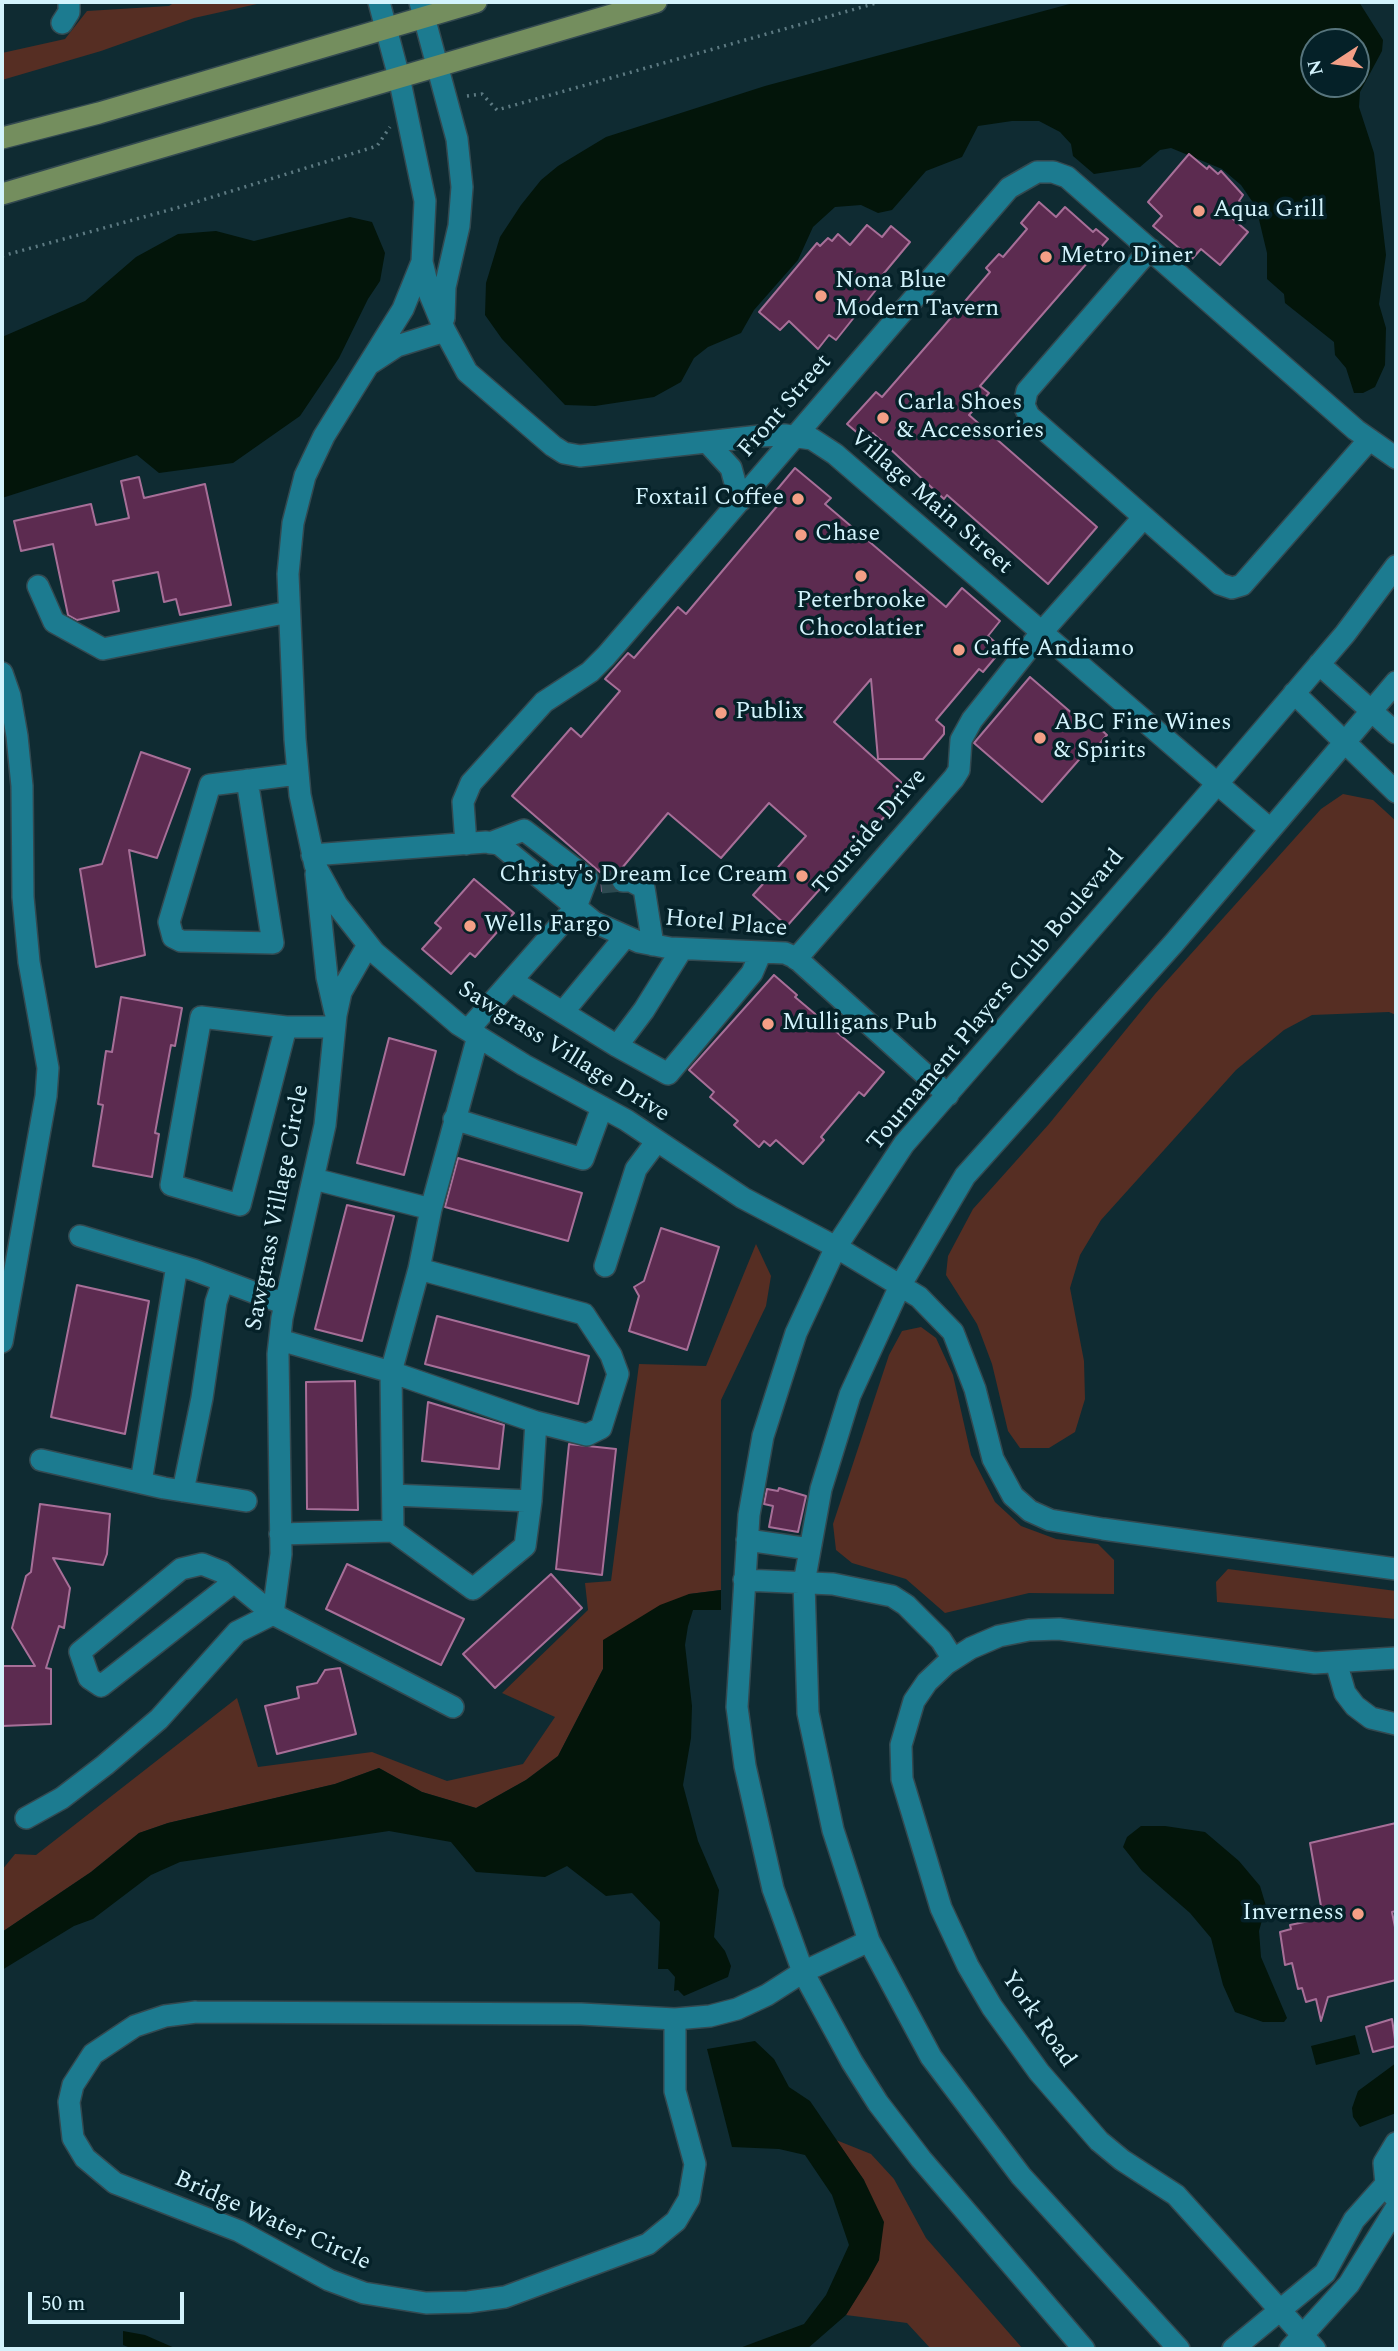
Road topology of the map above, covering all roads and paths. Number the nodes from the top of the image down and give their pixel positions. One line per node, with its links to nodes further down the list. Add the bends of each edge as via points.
1 (69, 2): 6 (street)
2 (379, 2): 7 (street, Sawgrass Village Drive)
3 (476, 2): 5 (main road)
4 (656, 2): 8 (main road)
5 (423, 9): 7 (main road); 8 (street)
6 (62, 23)
7 (386, 29): 9 (street, Sawgrass Village Drive); 10 (main road)
8 (439, 65): 9 (main road); 14 (street, via 457,139 462,187 443,301)
9 (399, 77): 11 (main road); 13 (street, Sawgrass Village Drive, via 425,201)
10 (2, 138)
11 (2, 194)
12 (1150, 249): 16 (street, Front Street, via 1067,177 1037,172 1019,180); 17 (street, Front Street); 21 (street, via 1027,391 1024,405 1029,416)
13 (422, 262): 14 (street, Village Main Street); 15 (street, Sawgrass Village Drive, via 403,309)
14 (444, 331): 15 (street, Sawgrass Village Drive, via 397,346); 18 (street, Village Main Street, via 467,372 564,453 580,456)
15 (366, 366): 24 (street, Sawgrass Village Drive, via 305,477 293,523)
16 (795, 437): 18 (street, Village Main Street); 20 (street, Front Street); 25 (street, Village Main Street, via 812,439 835,454)
17 (1370, 440): 19 (street, Front Street); 21 (street, via 1242,585 1220,584)
18 (707, 442): 20 (street, via 731,468)
19 (1396, 457)
20 (740, 501): 39 (street, Front Street, via 607,656 544,702 471,783 463,802)
21 (1144, 517): 25 (street, Tourside Drive)
22 (1396, 566): 26 (street, Tournament Players Club Boulevard)
23 (38, 586): 24 (street, via 54,622 103,649)
24 (289, 612): 33 (street, Sawgrass Village Drive)
25 (1041, 633): 35 (street, Village Main Street); 48 (street, Tourside Drive, via 972,720 961,740 954,778)
26 (1319, 664): 29 (street, Tournament Players Club Boulevard); 30 (street)
27 (2, 673): 70 (street, via 17,736 29,962 48,1068)
28 (1396, 682): 30 (street)
29 (1294, 693): 32 (street); 35 (street, Tournament Players Club Boulevard)
30 (1371, 710): 31 (street); 32 (street)
31 (1396, 733)
32 (1344, 741): 36 (street); 37 (street)
33 (298, 774): 34 (street); 40 (street, Sawgrass Village Drive)
34 (247, 780): 34 (street, via 210,785 169,922 173,937 181,942 273,943)
35 (1217, 785): 37 (street, Village Main Street); 55 (street, Tournament Players Club Boulevard)
36 (1396, 792)
37 (1270, 829): 67 (street, via 965,1176)
38 (491, 843): 39 (street); 42 (street, Hotel Place, via 513,853); 42 (street, via 524,830 594,880)
39 (466, 844): 40 (street)
40 (314, 860): 44 (street, Sawgrass Village Drive, via 337,905); 51 (street)
41 (623, 881): 45 (street, via 644,888)
42 (576, 907): 43 (street, Hotel Place); 49 (street)
43 (625, 937): 45 (street, Hotel Place); 50 (street)
44 (368, 945): 51 (street, Sawgrass Village Circle, via 341,992); 53 (street, Sawgrass Village Drive, via 408,984)
45 (653, 945): 46 (street, Hotel Place)
46 (682, 949): 47 (street, Hotel Place); 54 (street)
47 (761, 952): 48 (street, Hotel Place); 54 (street, via 752,973 668,1074)
48 (796, 958): 55 (street, Hotel Place)
49 (512, 981): 50 (street); 53 (street)
50 (563, 1012): 54 (street)
51 (335, 1021): 52 (street); 59 (street, Sawgrass Village Circle, via 329,1097)
52 (286, 1027): 52 (street, via 201,1017 171,1185 240,1205)
53 (473, 1033): 56 (street, Sawgrass Village Drive); 57 (street)
54 (617, 1046)
55 (948, 1095): 62 (street, Tournament Players Club Boulevard, via 904,1144)
56 (602, 1107): 57 (street, via 583,1159); 58 (street, Sawgrass Village Drive)
57 (454, 1119): 60 (street)
58 (657, 1141): 62 (street, Sawgrass Village Drive, via 743,1198); 64 (street, via 636,1169)
59 (314, 1179): 60 (street); 68 (street, Sawgrass Village Circle)
60 (430, 1209): 65 (street)
61 (80, 1236): 63 (street)
62 (836, 1248): 67 (street, Sawgrass Village Drive); 81 (street, Tournament Players Club Boulevard, via 778,1382 763,1436)
63 (177, 1265): 66 (street); 74 (street)
64 (605, 1266)
65 (419, 1269): 71 (street); 72 (street, via 584,1314 611,1354 618,1374 601,1428 587,1435)
66 (223, 1281): 68 (street); 75 (street)
67 (900, 1286): 82 (street, via 850,1395 821,1489); 83 (street, Sawgrass Village Drive, via 929,1306 953,1332 963,1352 993,1459 1013,1496 1030,1511 1050,1520 1103,1530)
68 (285, 1304): 69 (street, Sawgrass Village Circle)
69 (280, 1340): 71 (street); 80 (street, Sawgrass Village Circle)
70 (2, 1342)
71 (391, 1372): 72 (street); 76 (street)
72 (536, 1422): 78 (street)
73 (41, 1460): 74 (street)
74 (141, 1482): 75 (street)
75 (183, 1491): 77 (street)
76 (393, 1495): 78 (street); 79 (street)
77 (246, 1501)
78 (531, 1501): 79 (street, via 525,1546 473,1589)
79 (393, 1531): 80 (street)
80 (280, 1534): 87 (street, Sawgrass Village Circle)
81 (747, 1539): 82 (street); 84 (street, Tournament Players Club Boulevard)
82 (810, 1549): 86 (street)
83 (1396, 1569)
84 (744, 1580): 86 (street); 95 (street, Tournament Players Club Boulevard, via 737,1707 745,1766 773,1889)
85 (234, 1582): 85 (street, via 202,1564 181,1569 80,1652 89,1678 101,1686); 87 (street)
86 (804, 1583): 89 (street, via 873,1589 892,1596 941,1640); 94 (street, via 808,1713 833,1830)
87 (272, 1614): 91 (street); 93 (street, via 237,1632 159,1719 105,1765)
88 (1396, 1658): 90 (street, York Road)
89 (953, 1659): 90 (street, York Road, via 999,1636 1059,1629); 100 (street, York Road, via 914,1701 901,1745 901,1768 937,1896 968,1966 1039,2072 1099,2141 1176,2195)
90 (1336, 1662): 92 (street, via 1345,1693 1355,1706 1371,1718)
91 (453, 1707)
92 (1396, 1724)
93 (26, 1818)
94 (869, 1941): 95 (street, Bridge Water Circle); 103 (street, via 939,2068 1021,2176)
95 (803, 1972): 96 (street, Bridge Water Circle, via 737,2009); 102 (street, Tournament Players Club Boulevard, via 878,2103)
96 (675, 2019): 96 (street, Bridge Water Circle, via 554,2014 196,2012 165,2016 135,2026 93,2053 73,2085 70,2121 85,2158 115,2183 239,2231 329,2280 364,2293 426,2303 505,2297 648,2244 676,2221 690,2199 695,2164 675,2091)
97 (1396, 2143): 98 (street, via 1384,2162)
98 (1391, 2191): 100 (street, via 1354,2220 1325,2273)
99 (1396, 2208): 101 (street, via 1349,2284)
100 (1279, 2309): 101 (street, York Road); 104 (street)
101 (1303, 2345)
102 (1084, 2349)
103 (1179, 2349)
104 (1233, 2349)

